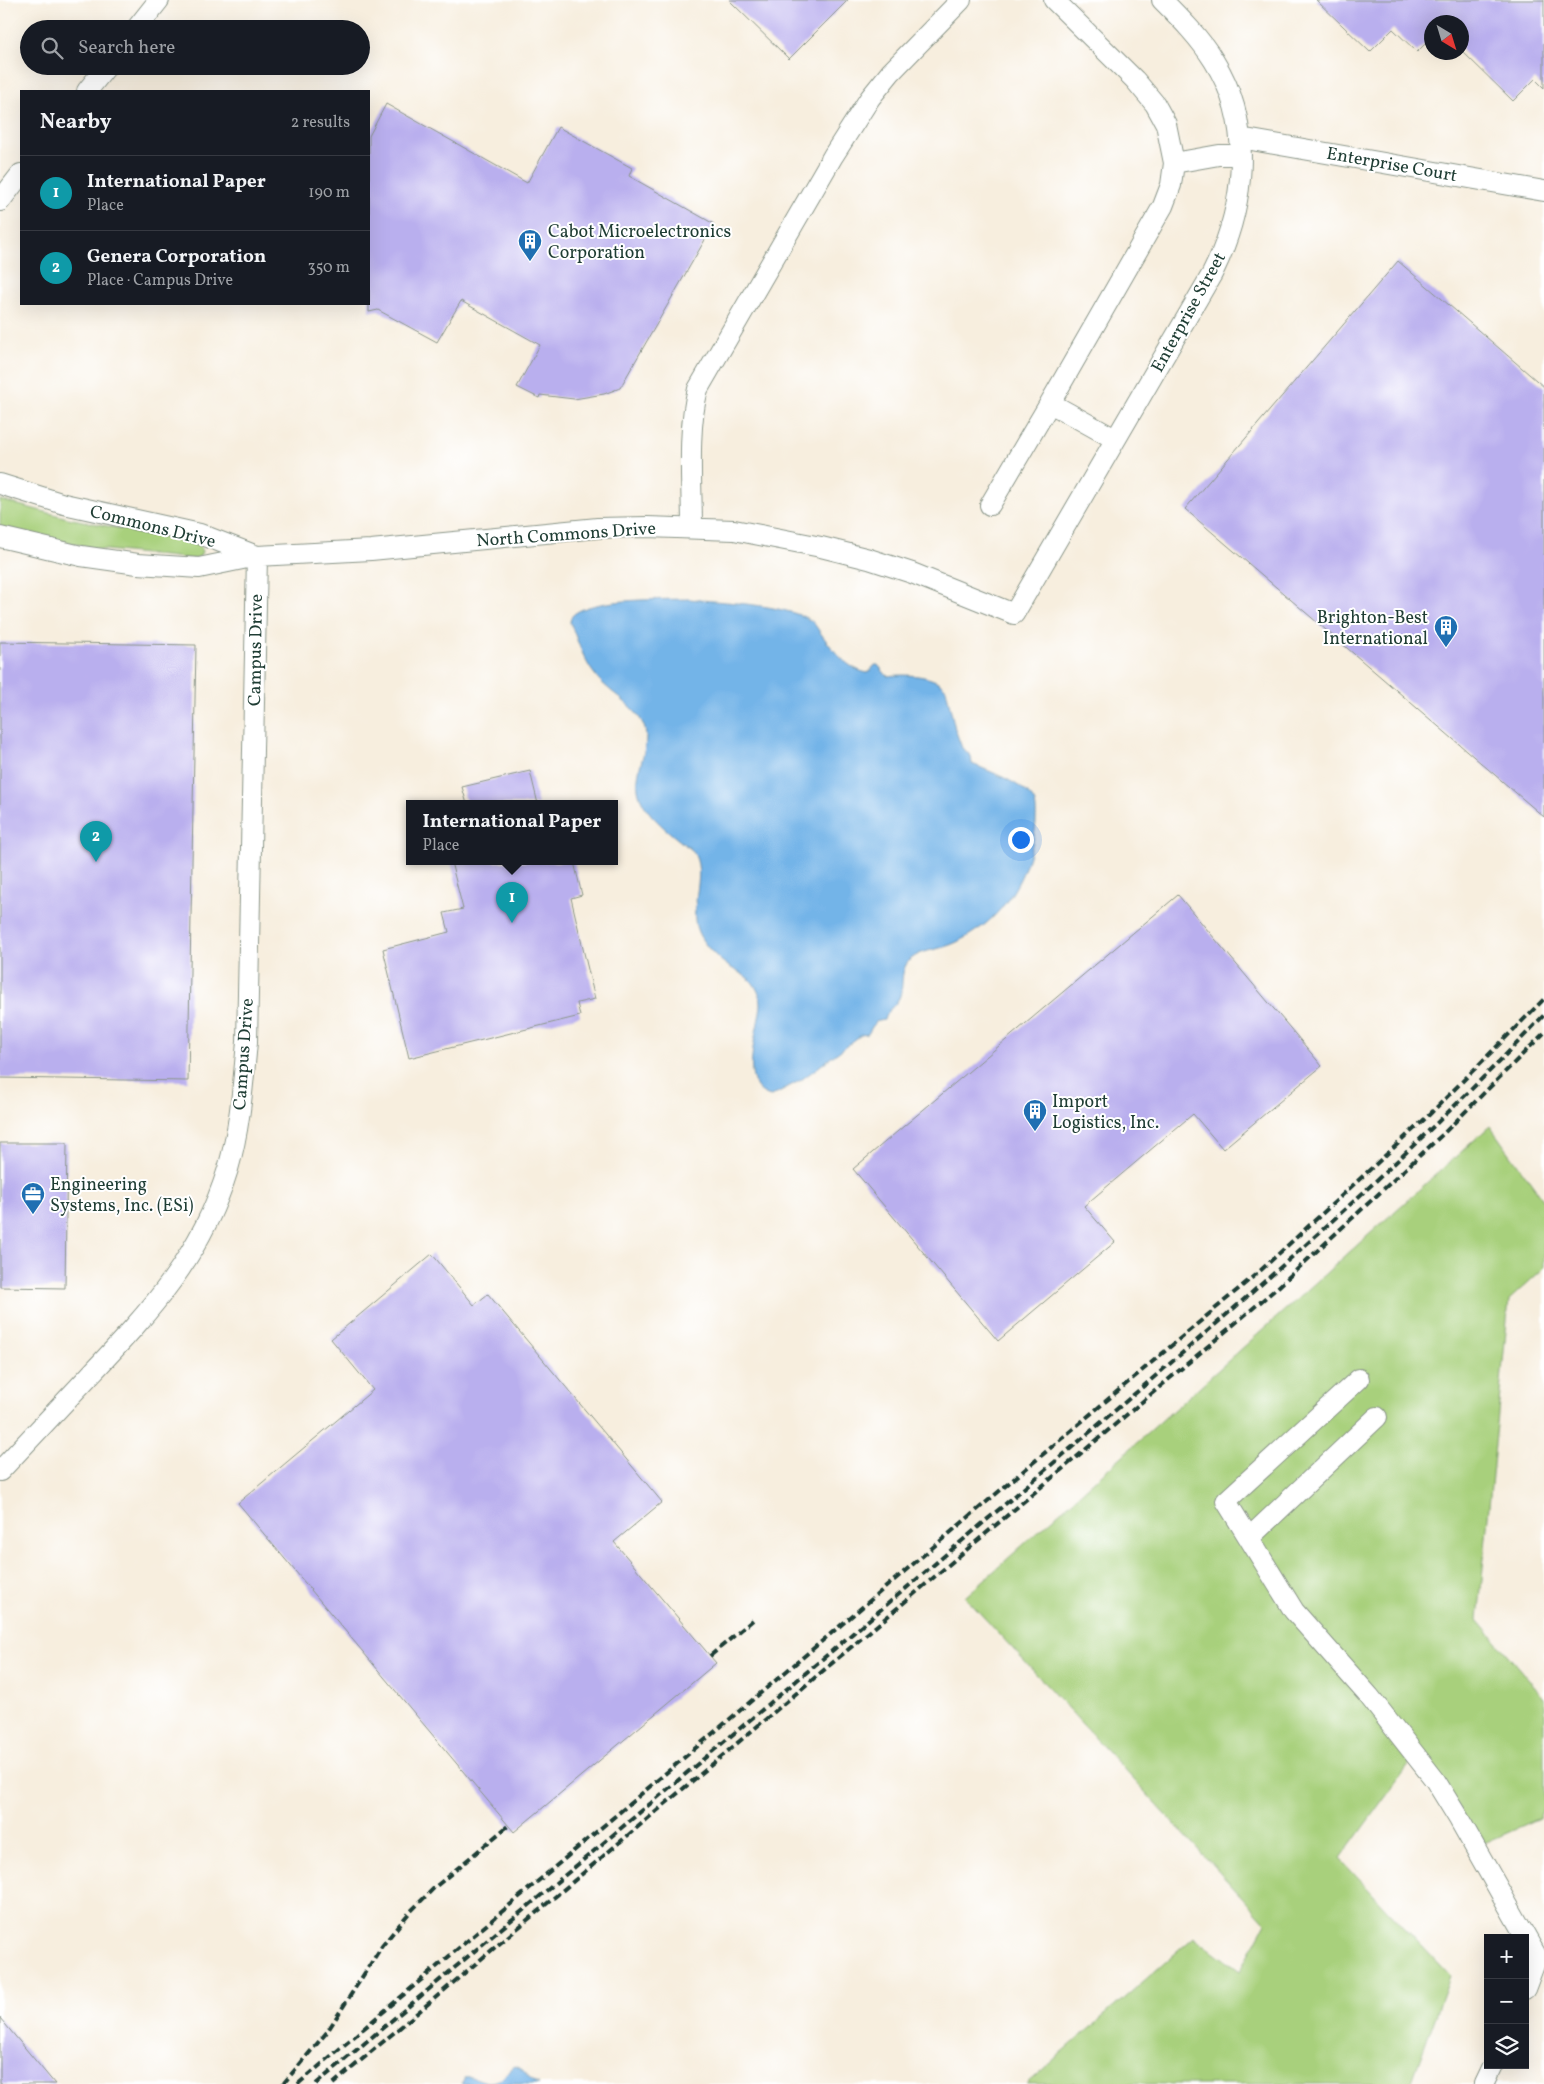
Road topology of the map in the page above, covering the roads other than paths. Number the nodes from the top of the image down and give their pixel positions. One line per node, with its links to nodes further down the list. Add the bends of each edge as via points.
1 (159, 0): 5 (street)
2 (961, 0): 17 (street, via 870,98 828,164 698,389 692,424)
3 (1054, 0): 9 (street, via 1155,104 1166,124)
4 (1162, 0): 8 (street, Enterprise Street, via 1193,32 1215,63 1230,97)
5 (143, 20)
6 (100, 75): 7 (street)
7 (88, 90)
8 (1241, 147): 9 (street, Enterprise Court, via 1219,155); 11 (street, Enterprise Court); 14 (street, Enterprise Street, via 1236,204 1224,248)
9 (1174, 163): 13 (street, via 1171,185 1163,206)
10 (20, 175): 12 (street)
11 (1544, 191)
12 (0, 201)
13 (1050, 403): 14 (street); 16 (street)
14 (1116, 439): 20 (street, Enterprise Street)
15 (0, 484): 19 (street, Commons Drive, via 64,504 200,534)
16 (990, 505)
17 (692, 528): 19 (street, North Commons Drive, via 598,528 371,550); 20 (street, North Commons Drive, via 734,530 869,559)
18 (0, 536): 19 (street, Commons Drive, via 81,556 138,564 199,568)
19 (257, 556): 23 (street, Campus Drive, via 247,1042 235,1143 211,1214 161,1297)
20 (1014, 614)
21 (1359, 1380): 24 (street, via 1226,1501)
22 (1377, 1417): 24 (street)
23 (0, 1471)
24 (1249, 1538): 25 (street, via 1294,1611 1369,1696 1435,1780)
25 (1540, 1957): 26 (street)
26 (1529, 1980)
27 (1491, 2069): 28 (street)
28 (1484, 2084)

